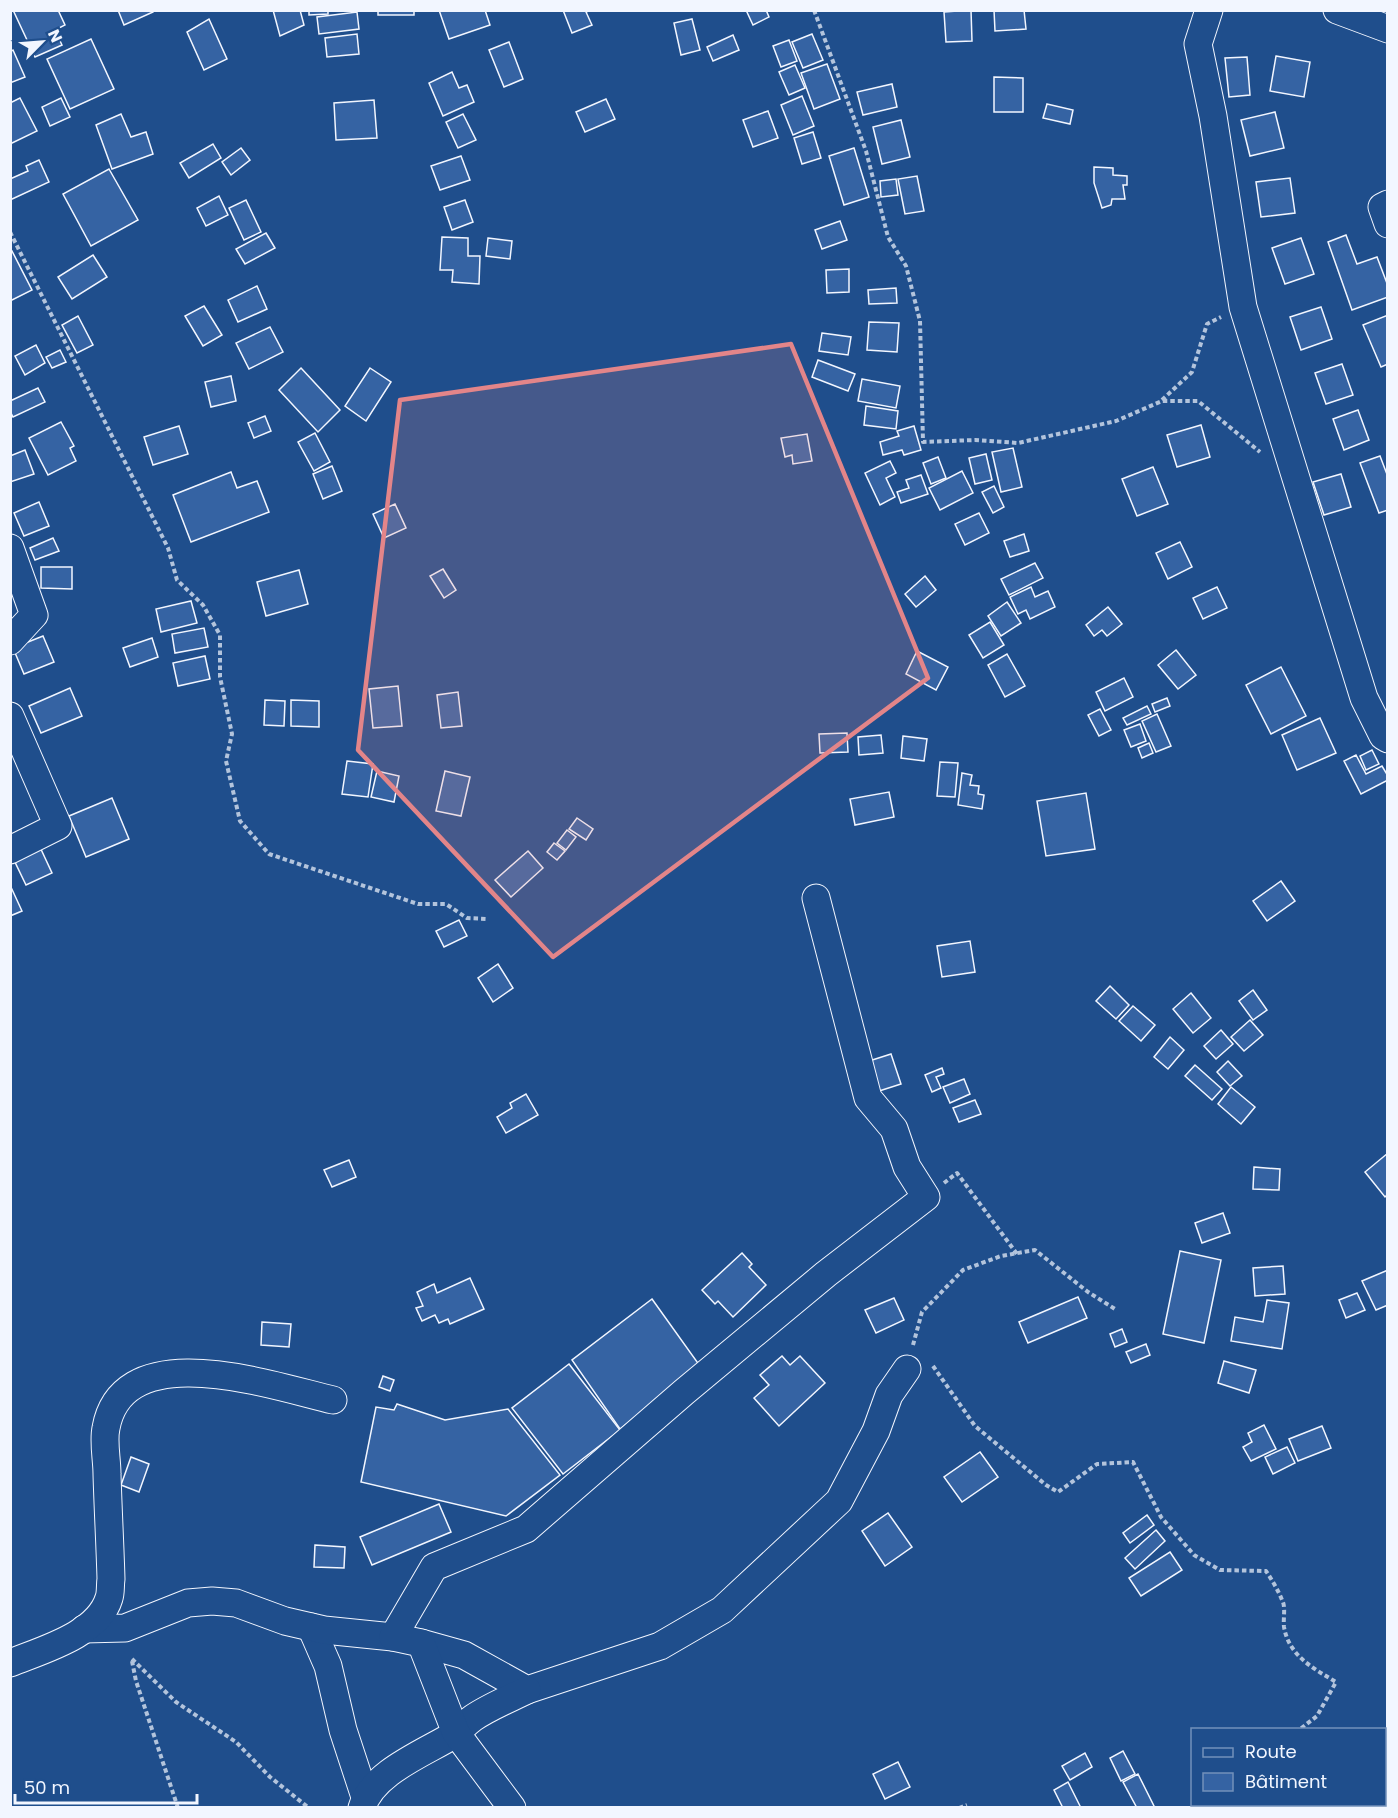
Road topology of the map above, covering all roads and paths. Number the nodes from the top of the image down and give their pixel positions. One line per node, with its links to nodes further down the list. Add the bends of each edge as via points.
1 (814, 10): 9 (path, via 866,151 888,237 906,266 920,321 923,442 1018,443 1116,421)
2 (1209, 10): 8 (street, via 1198,44)
3 (1337, 10): 4 (street)
4 (1388, 29)
5 (1388, 204): 6 (street, via 1382,207)
6 (1388, 224)
7 (10, 232): 17 (path, via 168,548 177,580 203,605 220,635 220,677 232,734 226,761 240,822 269,855 418,903 446,904 467,918)
8 (1243, 307): 9 (path, via 1208,324 1192,372); 14 (street, via 1364,698)
9 (1162, 401): 10 (path, via 1198,401)
10 (1262, 453)
11 (10, 548): 12 (street, via 34,615)
12 (10, 641)
13 (10, 716): 15 (street, via 58,826)
14 (1388, 739)
15 (10, 850)
16 (816, 898): 18 (street, via 868,1098 894,1129 907,1167)
17 (488, 920)
18 (926, 1197): 19 (path, via 957,1173); 27 (street, via 693,1384 526,1529 434,1567)
19 (1017, 1254): 20 (path, via 1035,1250); 21 (path, via 963,1270 922,1312)
20 (1115, 1309)
21 (914, 1342): 22 (path); 22 (path)
22 (918, 1359): 31 (street, via 889,1395 876,1431 839,1501 722,1610 660,1646); 32 (path, via 940,1374 975,1426 1046,1485 1058,1492 1097,1464 1133,1462 1161,1517 1194,1555 1220,1570 1266,1571 1284,1602 1283,1621 1293,1651 1336,1682 1317,1716)
23 (333, 1400): 26 (street, via 196,1372 145,1379 127,1389 113,1404 105,1429 109,1598 98,1618)
24 (311, 1627): 25 (street, via 236,1603 212,1601 188,1603); 27 (street); 34 (street, via 328,1666)
25 (125, 1628): 26 (street); 29 (path)
26 (84, 1629): 30 (street, via 64,1642)
27 (393, 1637): 28 (street)
28 (421, 1643): 31 (street, via 464,1656); 33 (street)
29 (132, 1659): 36 (path); 37 (path, via 176,1702 236,1742 270,1777)
30 (10, 1663)
31 (526, 1690): 33 (street, via 472,1719)
32 (1302, 1728)
33 (456, 1733): 34 (street, via 389,1773); 38 (street)
34 (364, 1802)
35 (966, 1805): 39 (path)
36 (178, 1808)
37 (309, 1808)
38 (512, 1808)
39 (959, 1808)

